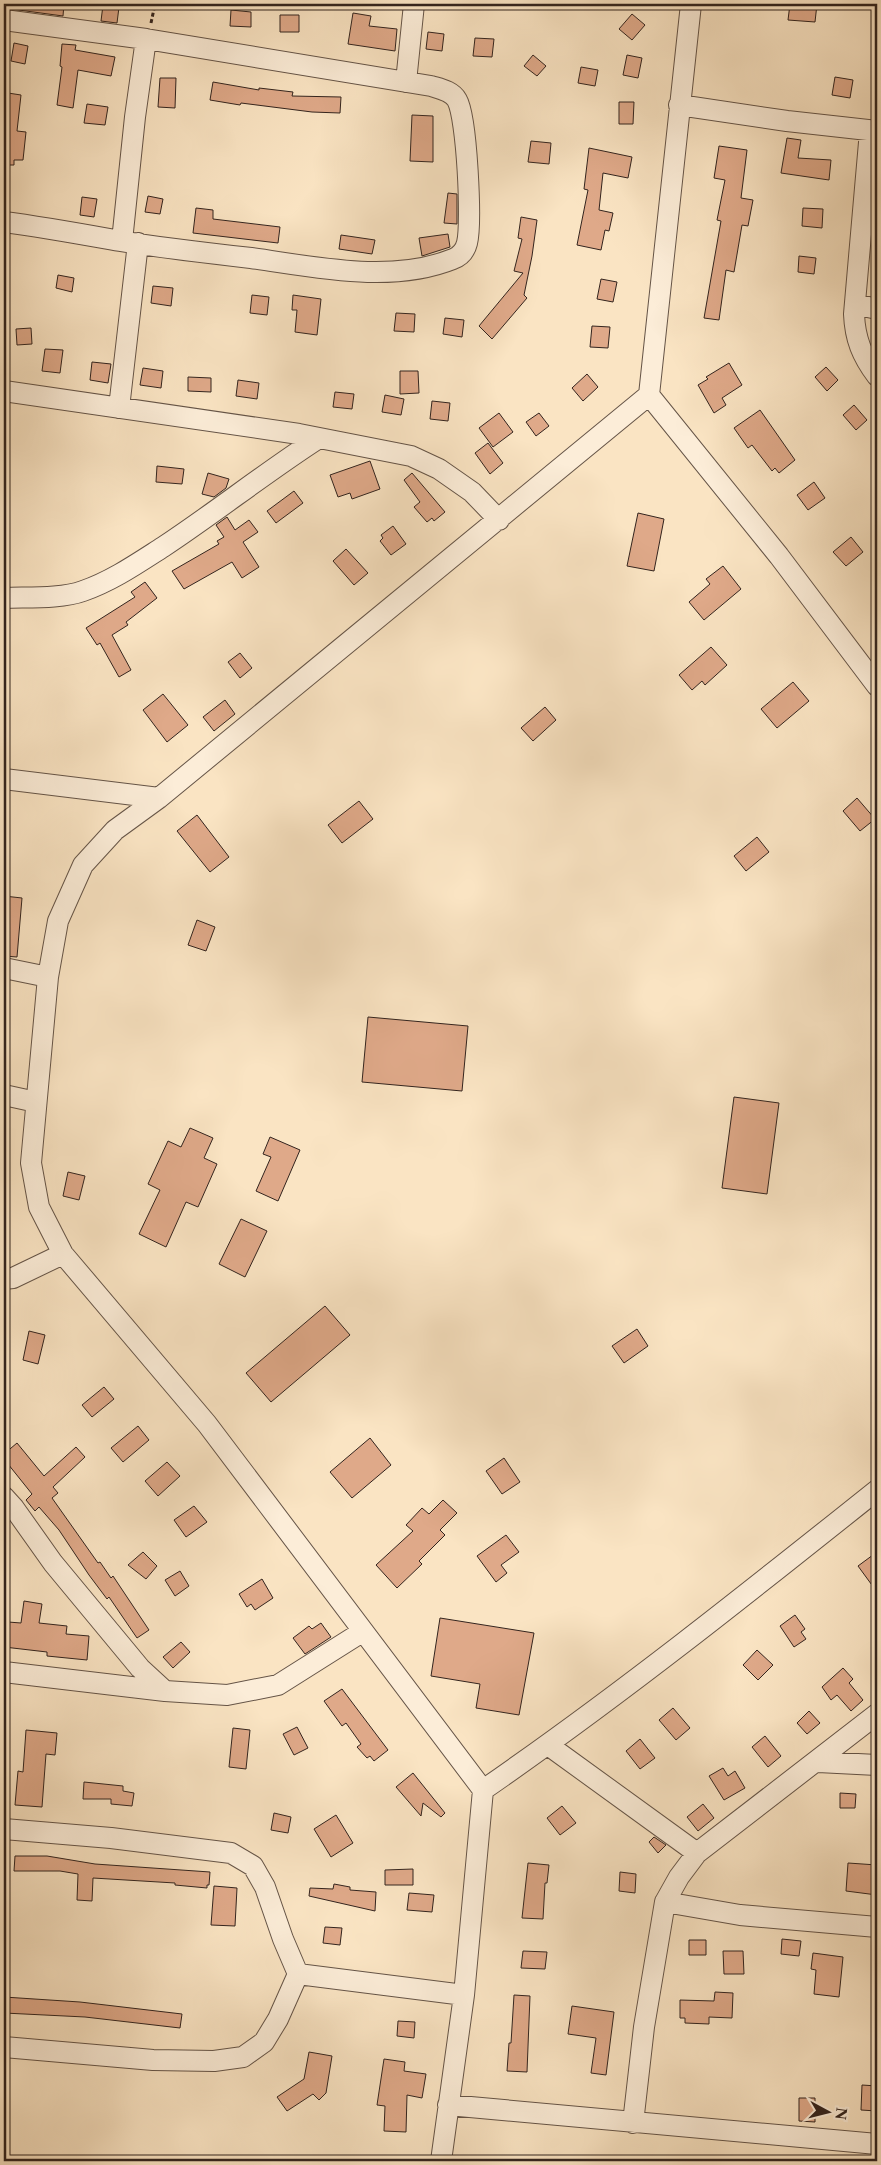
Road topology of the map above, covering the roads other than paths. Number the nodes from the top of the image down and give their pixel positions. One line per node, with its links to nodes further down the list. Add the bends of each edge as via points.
1 (414, 4): 5 (street)
2 (691, 4): 6 (street)
3 (4, 20): 4 (street)
4 (146, 39): 5 (street); 9 (street, via 135,117)
5 (406, 82): 9 (street, via 449,92 457,99 461,111 466,144 468,241 463,253 454,259 392,273 344,271)
6 (679, 105): 7 (street); 14 (street)
7 (873, 131): 10 (street)
8 (4, 222): 9 (street)
9 (130, 242): 15 (street)
10 (855, 304): 11 (street); 12 (street, via 855,333 864,357)
11 (877, 309)
12 (877, 376)
13 (4, 391): 15 (street)
14 (649, 395): 17 (street); 19 (street, via 779,556)
15 (119, 408): 16 (street)
16 (319, 438): 17 (street, via 411,456 438,469 472,492); 18 (street, via 124,572 82,592)
17 (499, 520): 21 (street)
18 (4, 598)
19 (877, 686)
20 (4, 780): 21 (street)
21 (158, 798): 23 (street, via 115,830 84,865 58,921)
22 (4, 968): 23 (street)
23 (48, 977): 25 (street)
24 (4, 1095): 25 (street)
25 (36, 1102): 26 (street, via 31,1163 39,1207)
26 (63, 1254): 27 (street, via 13,1278); 30 (street, via 207,1424)
27 (4, 1279)
28 (877, 1490): 34 (street, via 741,1599)
29 (4, 1497): 32 (street, via 53,1563 140,1668)
30 (362, 1632): 32 (street, via 278,1685 227,1695); 37 (street)
31 (4, 1672): 32 (street)
32 (166, 1691)
33 (877, 1714): 35 (street)
34 (548, 1745): 37 (street); 39 (street)
35 (818, 1762): 36 (street); 39 (street)
36 (877, 1765)
37 (484, 1790): 43 (street)
38 (4, 1828): 42 (street, via 231,1853 253,1866 265,1887)
39 (697, 1853): 40 (street)
40 (665, 1902): 41 (street, via 740,1915); 46 (street, via 644,2026)
41 (877, 1927)
42 (298, 1974): 43 (street); 44 (street, via 264,2042 243,2057 214,2061 153,2060)
43 (464, 1995): 45 (street)
44 (4, 2047)
45 (448, 2105): 46 (street); 48 (street)
46 (633, 2123): 47 (street)
47 (877, 2144)
48 (440, 2161)

